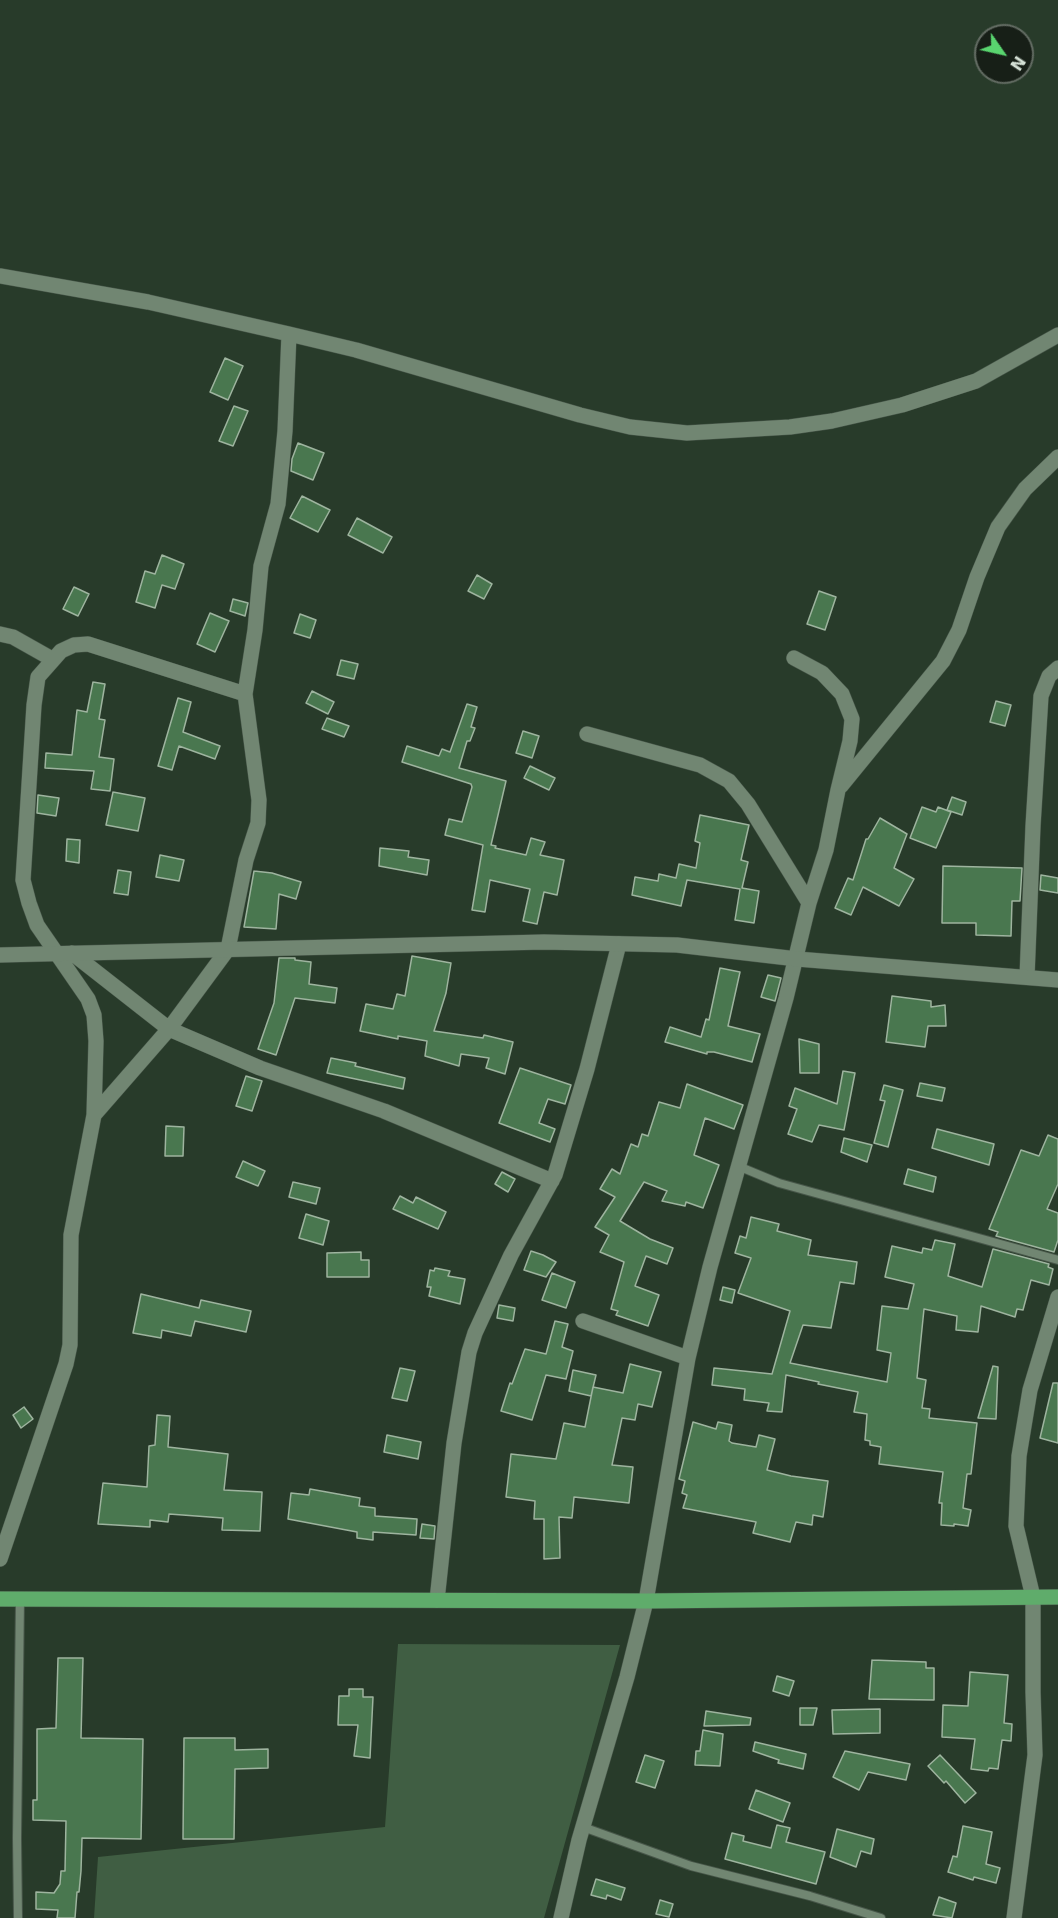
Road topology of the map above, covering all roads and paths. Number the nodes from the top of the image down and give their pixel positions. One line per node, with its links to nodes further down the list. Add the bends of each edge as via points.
1 (0, 276): 2 (street)
2 (290, 334): 3 (street, via 630,427 687,433 789,427 902,405 976,381); 9 (street, via 278,504 261,566)
3 (1058, 335)
4 (1058, 457): 11 (street, via 1025,489 998,527 959,630 943,661)
5 (0, 634): 7 (street, via 14,637)
6 (794, 658): 11 (street, via 822,673 842,694 852,719)
7 (52, 659): 9 (street, via 74,645 88,645); 15 (street, via 38,677 34,705 23,880 37,925)
8 (1058, 668): 18 (street, via 1049,676 1041,696)
9 (244, 694): 14 (street, via 260,800)
10 (586, 734): 12 (street, via 700,765 729,781 748,804)
11 (838, 790): 12 (street, via 826,850)
12 (809, 903): 17 (street)
13 (619, 944): 14 (street, via 532,942); 17 (street, via 677,945); 23 (street, via 587,1069)
14 (228, 949): 15 (street); 20 (street)
15 (65, 953): 16 (street); 20 (street); 21 (street, via 94,1015)
16 (0, 955)
17 (796, 959): 18 (street); 22 (street)
18 (1027, 977): 19 (street)
19 (1058, 980)
20 (169, 1029): 21 (street); 23 (street, via 260,1068 384,1111)
21 (94, 1115): 28 (street, via 71,1235 70,1345 66,1364)
22 (738, 1166): 24 (lane, via 779,1183); 27 (street)
23 (552, 1181): 33 (street, via 511,1255 469,1352 454,1443)
24 (1058, 1260)
25 (1058, 1297): 30 (street, via 1030,1390 1019,1456 1016,1526)
26 (583, 1321): 27 (street)
27 (688, 1358): 34 (street)
28 (0, 1559)
29 (1058, 1596): 30 (main road)
30 (1033, 1597): 34 (main road); 39 (street, via 1035,1755)
31 (0, 1599): 32 (main road)
32 (20, 1599): 33 (main road); 36 (lane)
33 (437, 1600): 34 (main road)
34 (646, 1601): 35 (street)
35 (583, 1827): 37 (street); 38 (lane, via 691,1866)
36 (18, 1918)
37 (561, 1918)
38 (880, 1918)
39 (1014, 1918)

